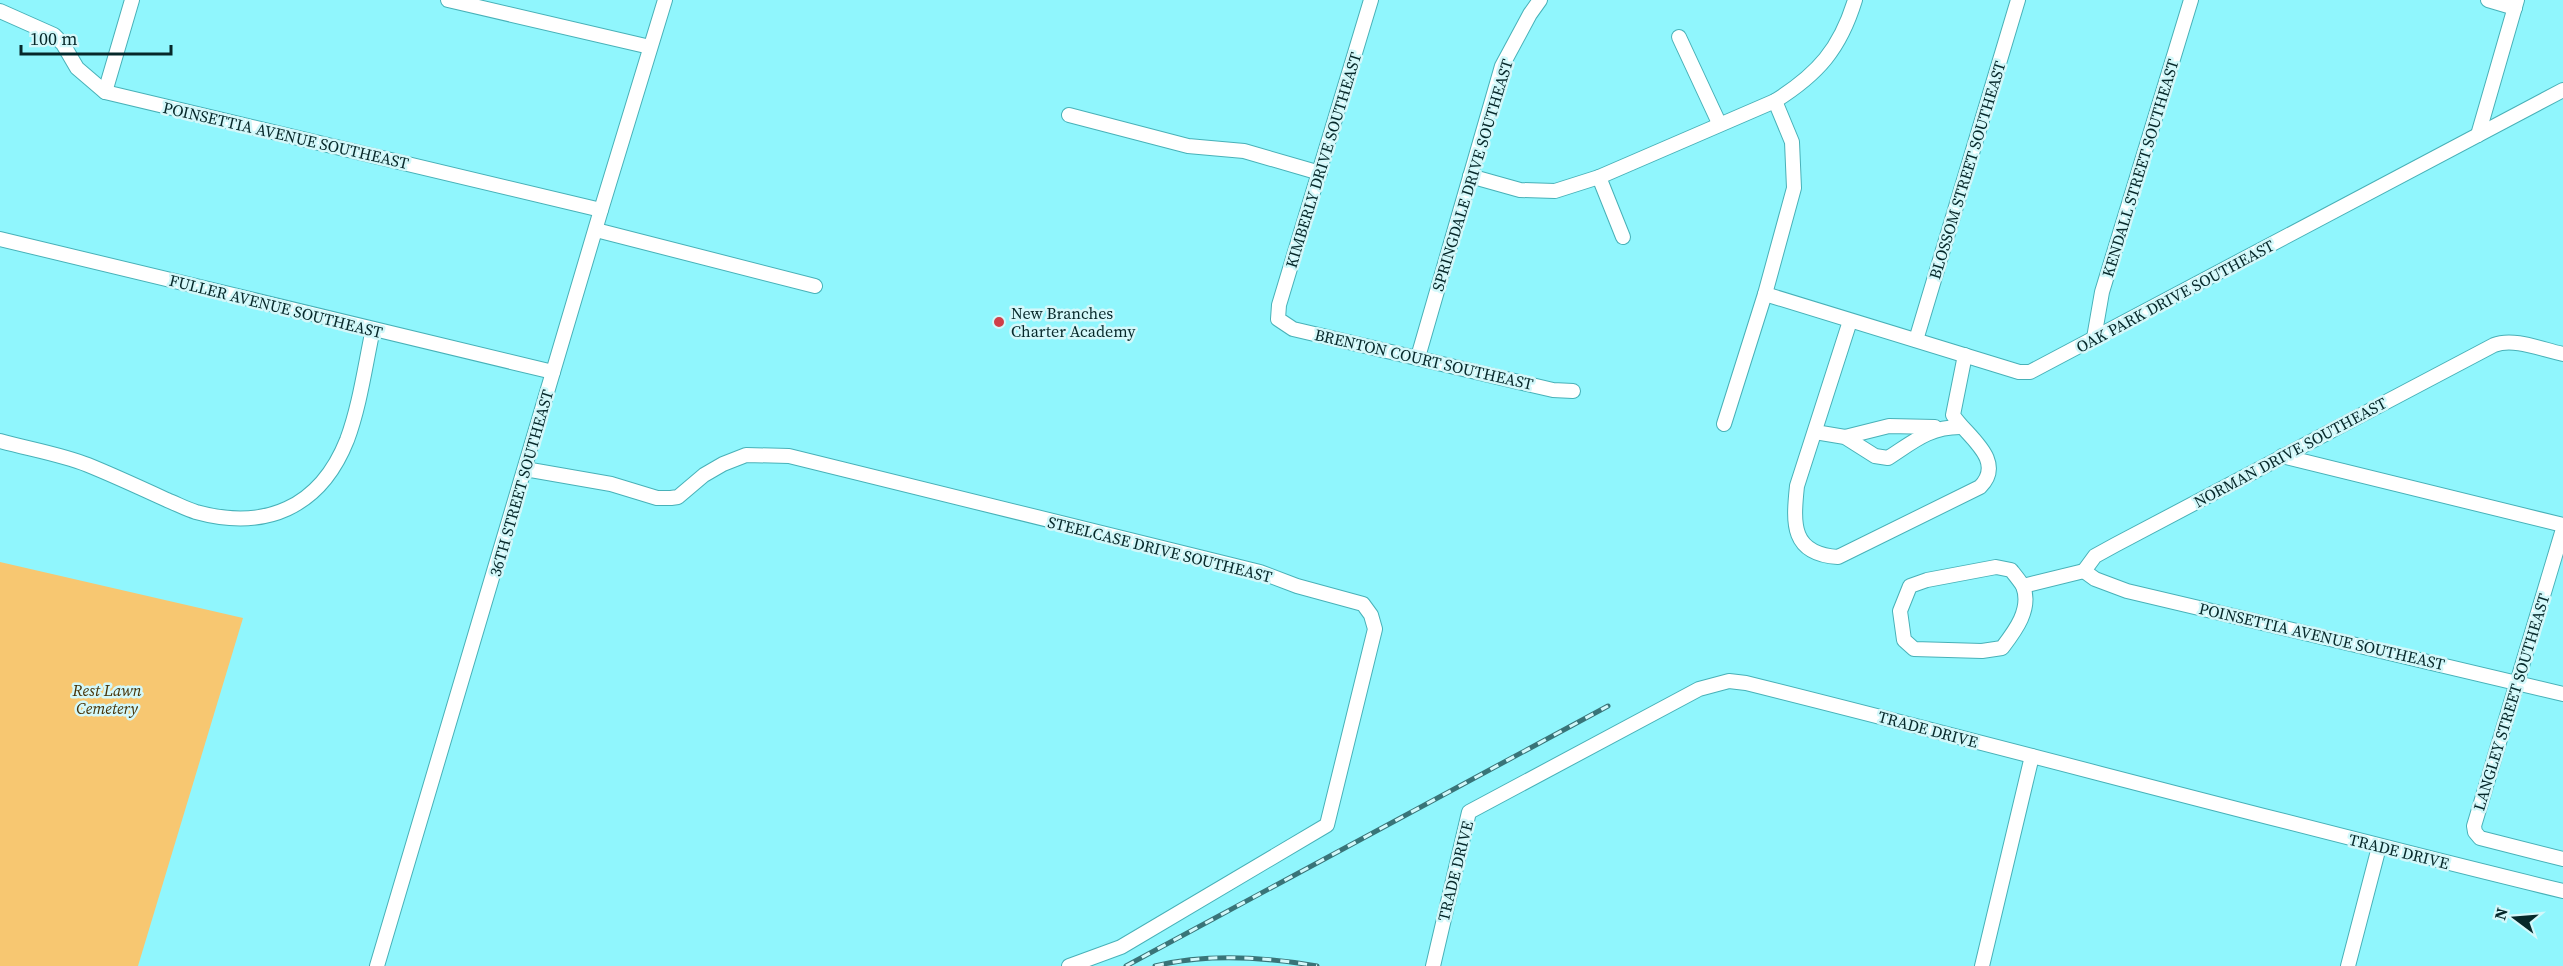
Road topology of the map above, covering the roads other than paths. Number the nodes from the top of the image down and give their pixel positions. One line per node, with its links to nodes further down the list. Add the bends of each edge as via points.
1 (132, 0): 15 (street)
2 (448, 0): 13 (street)
3 (665, 0): 13 (street, 36TH STREET SOUTHEAST)
4 (1371, 0): 20 (street, KIMBERLY DRIVE SOUTHEAST)
5 (1540, 0): 21 (street, SPRINGDALE DRIVE SOUTHEAST, via 1502,66)
6 (1855, 0): 16 (street, via 1841,37 1826,61 1802,84)
7 (2018, 0): 33 (street, BLOSSOM STREET SOUTHEAST)
8 (2191, 0): 32 (street, KENDALL STREET SOUTHEAST, via 2102,291)
9 (2488, 0): 10 (street)
10 (2516, 4): 19 (street)
11 (0, 11): 15 (street, POINSETTIA AVENUE SOUTHEAST, via 54,35 77,68)
12 (1679, 38): 18 (street)
13 (650, 47): 23 (street, 36TH STREET SOUTHEAST)
14 (2563, 90): 19 (street, OAK PARK DRIVE SOUTHEAST)
15 (105, 92): 23 (street, POINSETTIA AVENUE SOUTHEAST)
16 (1775, 100): 18 (street); 28 (street, via 1792,142 1794,188)
17 (1069, 115): 20 (street, via 1188,146 1244,151)
18 (1719, 123): 22 (street)
19 (2478, 135): 32 (street, OAK PARK DRIVE SOUTHEAST)
20 (1320, 173): 29 (street, KIMBERLY DRIVE SOUTHEAST)
21 (1470, 176): 22 (street, via 1520,190 1555,191); 36 (street, SPRINGDALE DRIVE SOUTHEAST)
22 (1599, 177): 25 (street)
23 (601, 210): 24 (street, 36TH STREET SOUTHEAST)
24 (596, 230): 27 (street); 37 (street, 36TH STREET SOUTHEAST)
25 (1623, 237)
26 (0, 239): 31 (street, FULLER AVENUE SOUTHEAST)
27 (815, 286)
28 (1765, 294): 30 (street, OAK PARK DRIVE SOUTHEAST); 39 (street)
29 (1278, 319): 36 (street, BRENTON COURT SOUTHEAST, via 1293,328)
30 (1850, 321): 33 (street, OAK PARK DRIVE SOUTHEAST); 42 (street)
31 (373, 329): 37 (street, FULLER AVENUE SOUTHEAST); 44 (street, via 354,417 332,469 299,502 268,517 246,520 196,512 86,464)
32 (2094, 338): 34 (street, OAK PARK DRIVE SOUTHEAST, via 2030,372)
33 (1916, 340): 34 (street, OAK PARK DRIVE SOUTHEAST)
34 (1965, 354): 41 (street, via 1953,414)
35 (2563, 354): 45 (street, NORMAN DRIVE SOUTHEAST, via 2501,342)
36 (1418, 357): 38 (street, BRENTON COURT SOUTHEAST, via 1553,390)
37 (553, 372): 46 (street, 36TH STREET SOUTHEAST)
38 (1573, 391)
39 (1724, 424)
40 (1941, 427): 41 (street); 43 (street, via 1889,426); 43 (street, via 1888,458 1875,456)
41 (1960, 427): 42 (street, via 1981,444 1989,471 1986,481 1838,557 1823,556 1806,548 1796,532 1797,486)
42 (1815, 432): 43 (street)
43 (1845, 437)
44 (0, 441)
45 (2282, 456): 47 (street); 48 (street, NORMAN DRIVE SOUTHEAST, via 2095,556)
46 (525, 469): 56 (street, 36TH STREET SOUTHEAST); 57 (street, STEELCASE DRIVE SOUTHEAST, via 671,498 678,497 713,469 746,455 789,456 1260,572 1363,604 1375,629 1327,825 1121,947)
47 (2563, 527): 50 (street, LANGLEY STREET SOUTHEAST)
48 (2084, 571): 49 (street); 50 (street, POINSETTIA AVENUE SOUTHEAST, via 2127,591)
49 (2023, 586): 49 (street, via 2011,570 1996,567 1910,586 1900,611 1904,640 1914,649 2001,648 2024,612)
50 (2517, 683): 51 (street, POINSETTIA AVENUE SOUTHEAST); 54 (street, LANGLEY STREET SOUTHEAST, via 2475,832 2480,838)
51 (2563, 694)
52 (2032, 756): 53 (street, TRADE DRIVE); 58 (street, TRADE DRIVE, via 1746,683 1729,681 1707,686 1469,812); 59 (street)
53 (2379, 847): 55 (street, TRADE DRIVE); 60 (street)
54 (2563, 858)
55 (2563, 891)
56 (377, 966)
57 (1069, 966)
58 (1433, 966)
59 (1982, 966)
60 (2348, 966)

